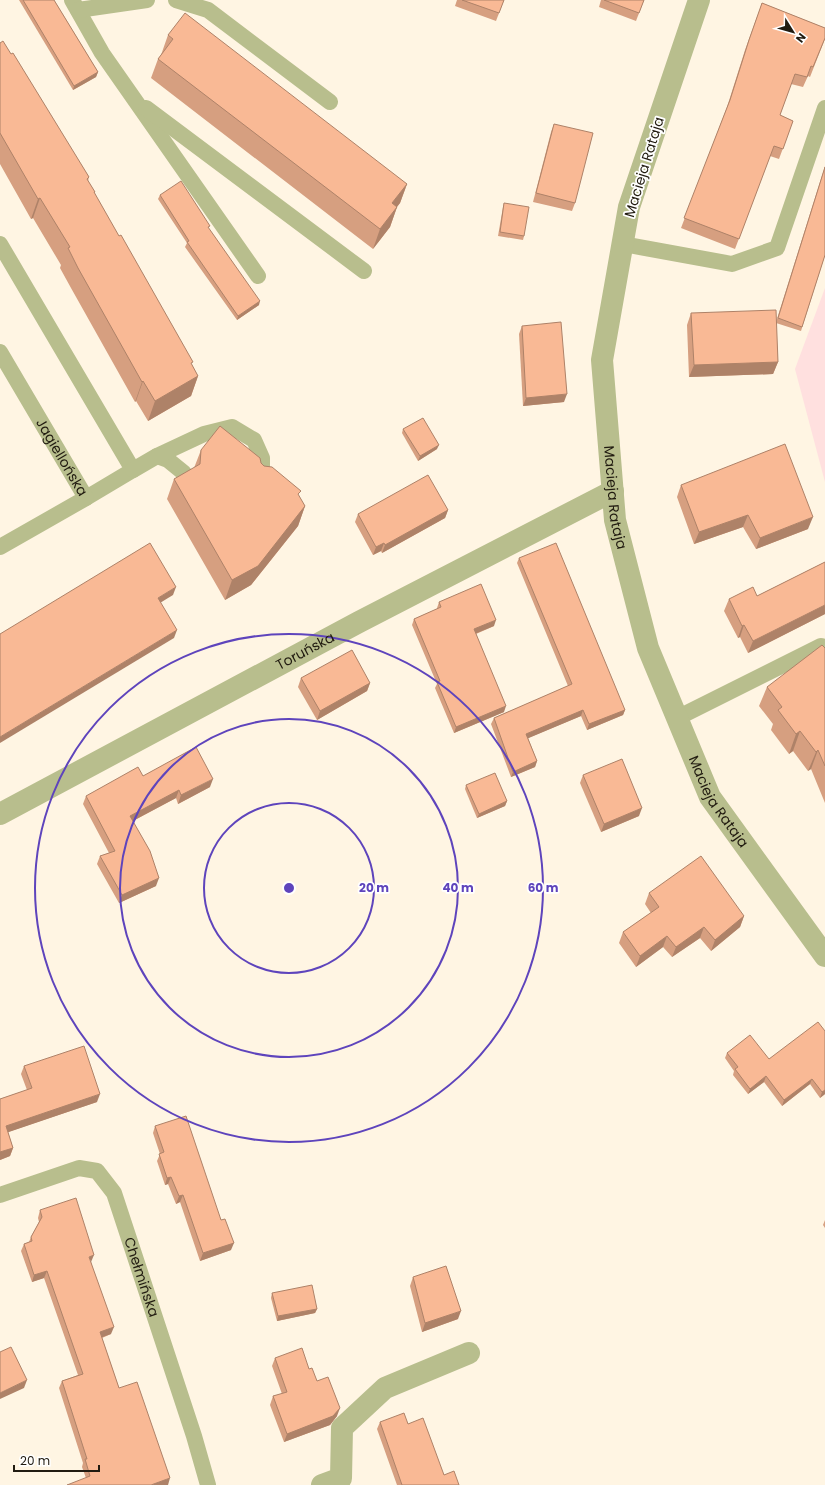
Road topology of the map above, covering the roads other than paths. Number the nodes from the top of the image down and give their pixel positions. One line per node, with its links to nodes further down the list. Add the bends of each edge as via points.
1 (147, 0): 4 (lane)
2 (176, 0): 6 (lane, via 208,10)
3 (699, 0): 9 (street, Macieja Rataja, via 629,207)
4 (75, 5): 5 (lane, via 102,54)
5 (135, 99): 10 (lane); 11 (lane)
6 (330, 102)
7 (825, 108): 9 (lane, via 777,248 732,264)
8 (0, 244): 14 (lane)
9 (623, 244): 17 (street, Macieja Rataja, via 602,360)
10 (364, 271)
11 (258, 276)
12 (0, 352): 18 (lane, Jagiellońska)
13 (157, 456): 14 (lane); 15 (lane, via 168,460); 16 (lane, via 204,434 232,427 254,440 262,458)
14 (133, 470): 18 (lane)
15 (184, 473)
16 (262, 478)
17 (613, 491): 21 (street, Macieja Rataja, via 615,520 648,648); 22 (street, Toruńska, via 352,626)
18 (86, 498): 19 (lane, Jagiellońska)
19 (0, 547)
20 (825, 647): 21 (lane, via 821,646)
21 (677, 718): 23 (street, Macieja Rataja, via 710,797)
22 (0, 814)
23 (825, 956)
24 (0, 1195): 26 (lane, Chełmińska, via 79,1168 97,1171 114,1193)
25 (469, 1353): 27 (street, via 385,1388 342,1428 341,1478)
26 (208, 1485)
27 (322, 1485)

